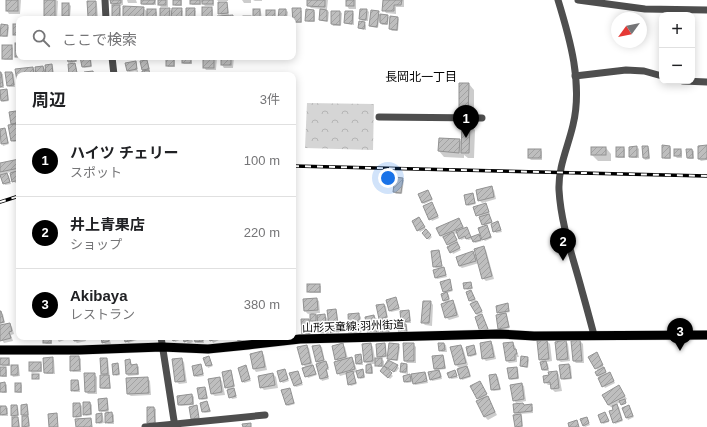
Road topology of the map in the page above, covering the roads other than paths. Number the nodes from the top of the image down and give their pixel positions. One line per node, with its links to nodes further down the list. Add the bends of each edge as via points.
1 (105, 0): 5 (street)
2 (558, 0): 9 (street, via 567,28)
3 (578, 0): 4 (street, via 645,9)
4 (707, 10)
5 (106, 16)
6 (112, 60): 7 (street)
7 (114, 72)
8 (659, 75): 9 (street, via 626,70)
9 (576, 76): 14 (street, via 577,100 562,162 559,190 564,227)
10 (695, 82): 11 (street)
11 (707, 82)
12 (379, 117): 13 (street)
13 (482, 118)
14 (594, 335): 15 (main road, 山形天童線;羽州街道); 18 (main road, 山形天童線;羽州街道, via 500,334)
15 (707, 335)
16 (161, 340): 19 (street)
17 (293, 340): 19 (main road, 山形天童線;羽州街道, via 208,349)
18 (296, 340)
19 (162, 347): 20 (main road, 山形天童線;羽州街道); 22 (street)
20 (0, 350)
21 (265, 415): 22 (street)
22 (175, 426): 23 (street)
23 (146, 427)

